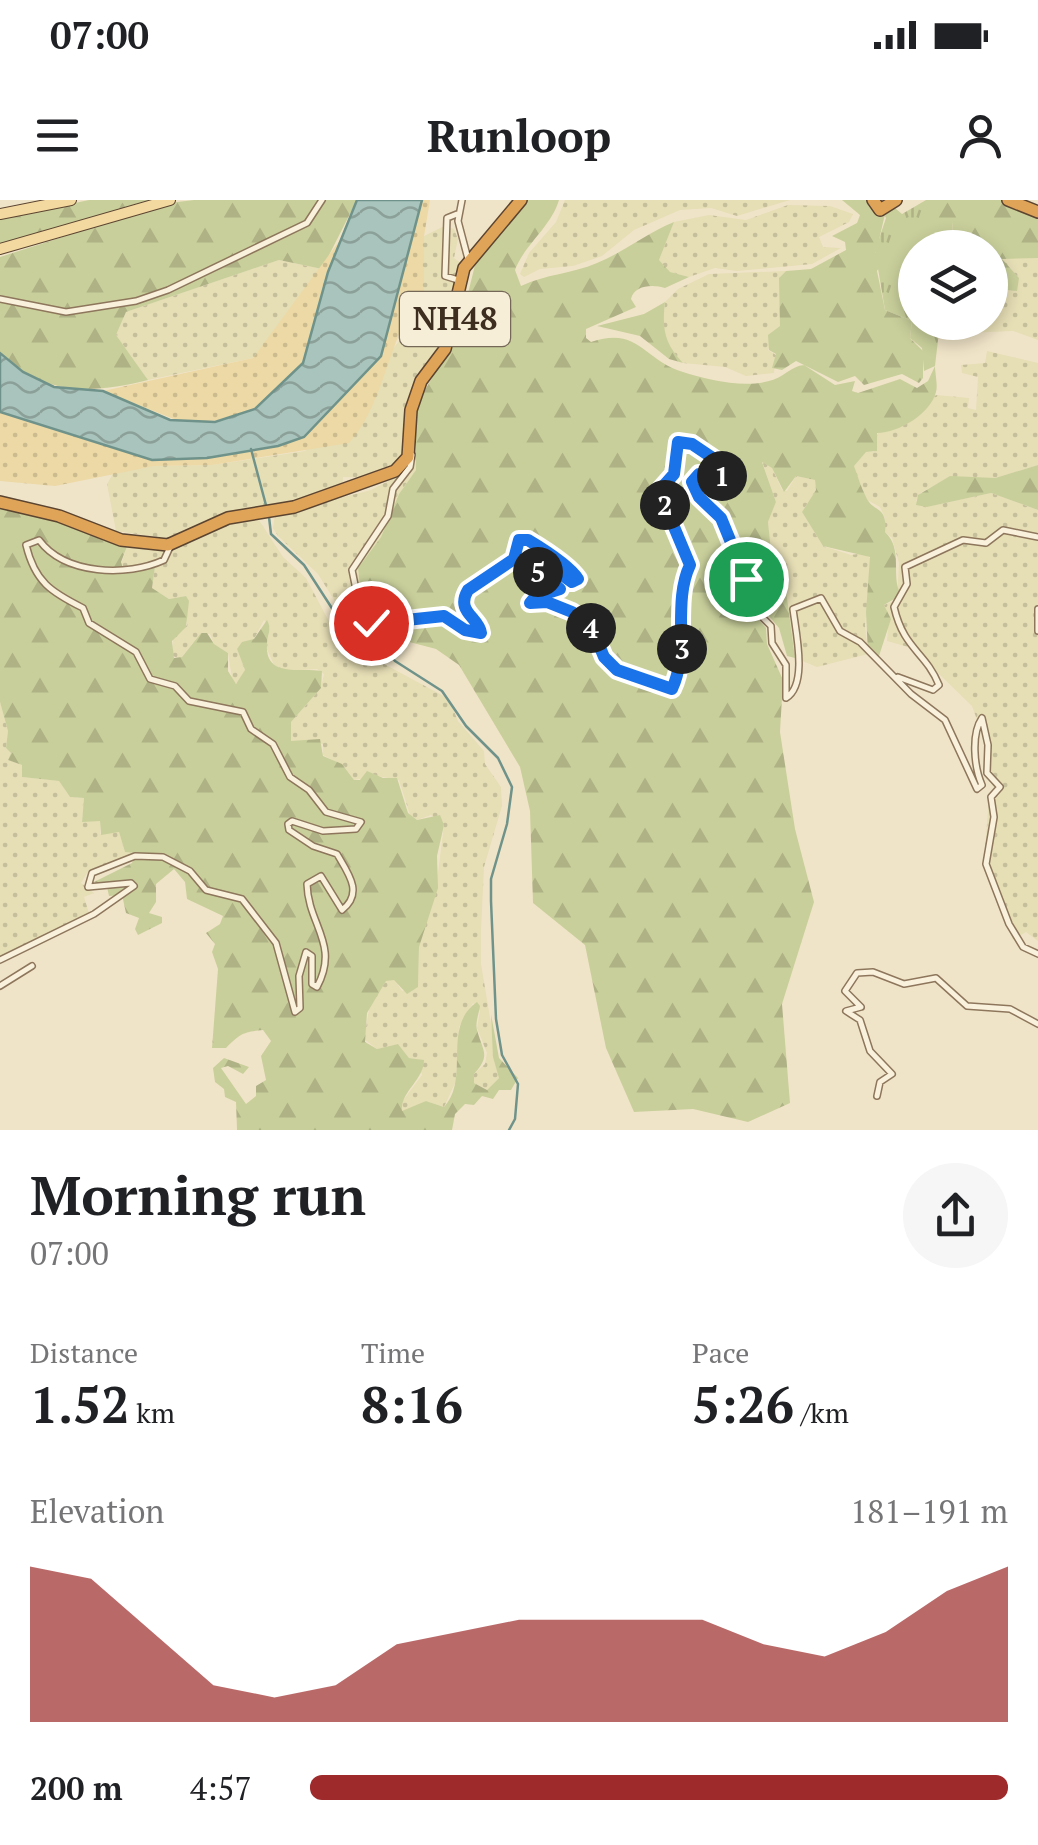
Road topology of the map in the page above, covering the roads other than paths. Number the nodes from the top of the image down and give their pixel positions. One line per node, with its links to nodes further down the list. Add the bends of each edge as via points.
1 (71, 200): 10 (main road)
2 (170, 200): 12 (main road)
3 (322, 200): 15 (street, via 307,223 136,301 66,312)
4 (462, 200): 11 (street)
5 (520, 200): 13 (highway, NH48)
6 (873, 200): 7 (highway, via 880,210)
7 (896, 200)
8 (1008, 200): 9 (highway)
9 (1038, 212)
10 (0, 214)
11 (457, 214): 13 (street); 14 (street, via 448,215 446,224 444,273)
12 (0, 249)
13 (468, 260): 14 (highway, NH48)
14 (460, 281): 16 (highway, NH48, via 445,350 414,400)
15 (0, 299)
16 (408, 448): 19 (highway, via 401,466 386,476 284,509 228,518); 22 (street, via 411,464 394,489 388,516 352,570 364,621 374,622 370,606 376,602 397,621 444,616 481,633 463,598 514,559 519,540 528,540 578,579 534,573 533,581 560,589 530,603 572,612 592,628 617,670 672,689 690,565 659,491 674,474 674,450 682,441 732,471 729,477 699,474 692,482 721,518 728,545 756,588 757,612 771,626 772,643 786,664 786,698 800,667 793,608 818,598 840,631)
17 (0, 502): 19 (highway, via 121,540)
18 (1038, 537): 22 (street, via 1003,530 987,543 964,540 906,566 907,584 894,607 898,628 939,685 933,690)
19 (168, 545): 24 (street, via 164,560 127,570 86,569 47,552 39,540 26,545 47,591 83,608 89,624 136,652 150,679 175,686 189,701 242,712 251,729 272,744 290,777 326,812 360,822 323,831 292,821 288,827 337,854 352,877 353,892 342,910 321,876 307,884 328,953 316,987 312,953 304,954 296,1012 276,943 242,900 206,890 186,868 151,856 135,856 87,878 88,887 133,883 132,889)
20 (1038, 609): 21 (street)
21 (1038, 630)
22 (897, 677): 23 (street, via 945,720 977,788 982,718 987,773 1000,787 991,800 985,858 1009,924 1023,946)
23 (1038, 954)
24 (0, 960)
25 (32, 966): 26 (street)
26 (0, 986)
27 (1038, 1024): 28 (street, via 1010,1009 967,1006 936,978 904,984 873,972 857,974 845,991 861,1007 846,1011 860,1020 870,1051 892,1074 880,1082)
28 (877, 1096)

